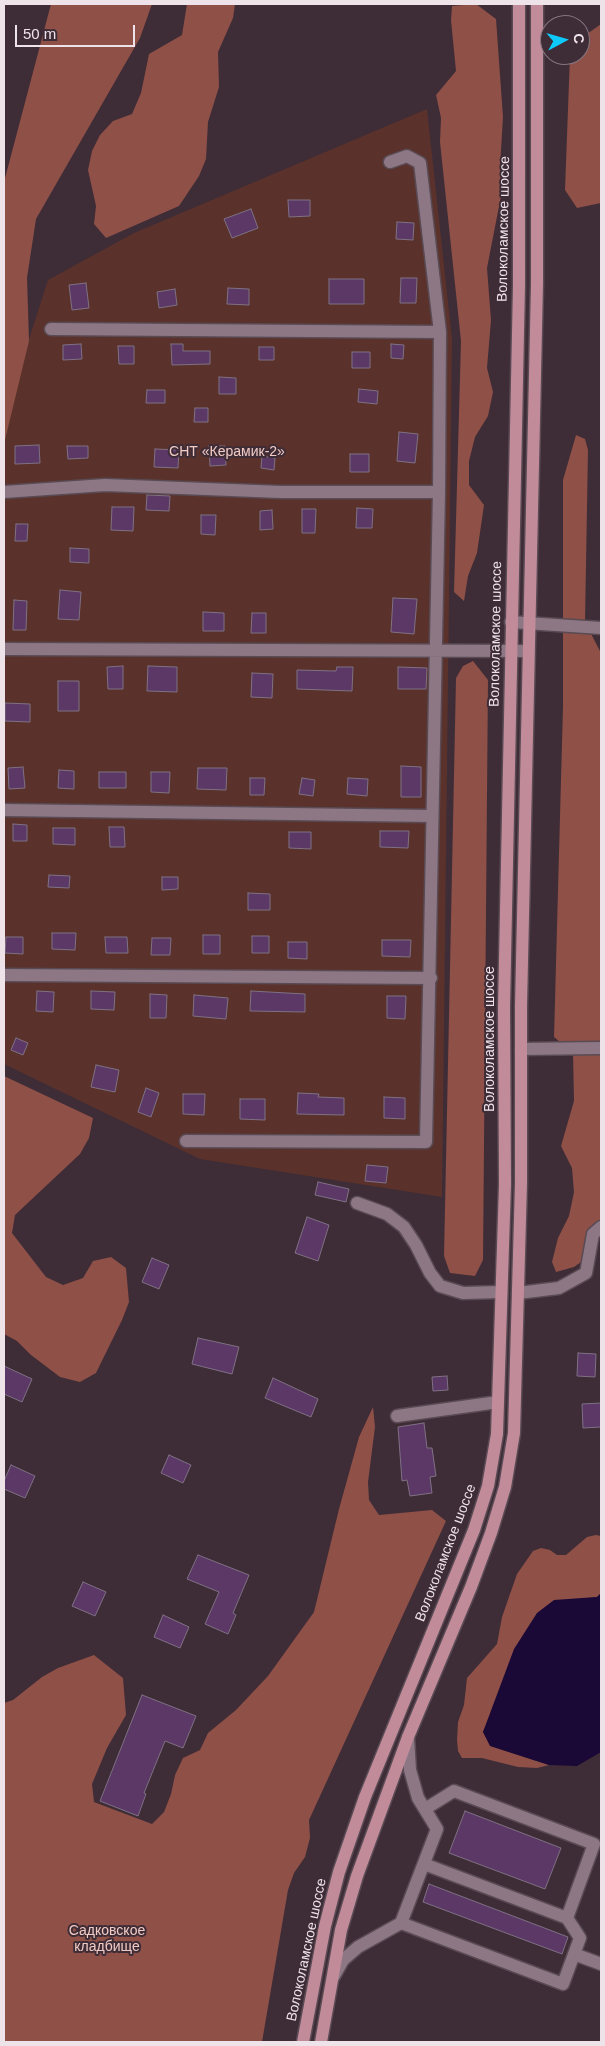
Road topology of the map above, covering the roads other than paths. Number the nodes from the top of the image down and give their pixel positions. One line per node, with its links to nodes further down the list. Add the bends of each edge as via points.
1 (519, 4): 8 (main road, Волоколамское шоссе, via 520,265)
2 (537, 4): 9 (main road, via 537,284)
3 (390, 162): 5 (street, via 407,156 420,163)
4 (51, 329): 5 (street)
5 (440, 332): 7 (street)
6 (4, 492): 7 (street, via 105,485 281,492)
7 (439, 492): 12 (street)
8 (511, 622): 9 (street); 13 (main road, Волоколамское шоссе)
9 (529, 623): 10 (street); 14 (main road)
10 (601, 628)
11 (4, 649): 12 (street)
12 (436, 650): 13 (street); 16 (street)
13 (511, 651): 14 (street); 24 (main road, Волоколамское шоссе)
14 (528, 651): 19 (main road)
15 (4, 810): 16 (street)
16 (431, 816): 18 (street)
17 (4, 975): 18 (street)
18 (431, 978): 21 (street, via 426,1142)
19 (521, 1048): 20 (street); 25 (main road)
20 (601, 1048)
21 (186, 1141)
22 (357, 1203): 24 (street, via 387,1214 404,1227 440,1286 463,1293)
23 (601, 1227): 25 (street, via 593,1234 586,1273 559,1288)
24 (501, 1292): 26 (main road, Волоколамское шоссе)
25 (518, 1293): 28 (main road, via 514,1433 505,1486 471,1587)
26 (498, 1402): 27 (street); 36 (main road, Волоколамское шоссе, via 497,1434 488,1486 455,1580 365,1797 339,1872 325,1926)
27 (397, 1416)
28 (408, 1737): 29 (street, via 410,1770 418,1798); 35 (main road, via 357,1876)
29 (425, 1809): 30 (street, via 437,1829); 31 (street, via 454,1791 594,1844)
30 (424, 1864): 31 (street); 32 (street)
31 (567, 1918): 33 (street, via 580,1938)
32 (401, 1923): 33 (street, via 563,1984); 35 (street, via 358,1946 343,1960)
33 (574, 1954): 34 (street)
34 (601, 1964)
35 (330, 1983): 37 (main road)
36 (304, 2042)
37 (320, 2042)

